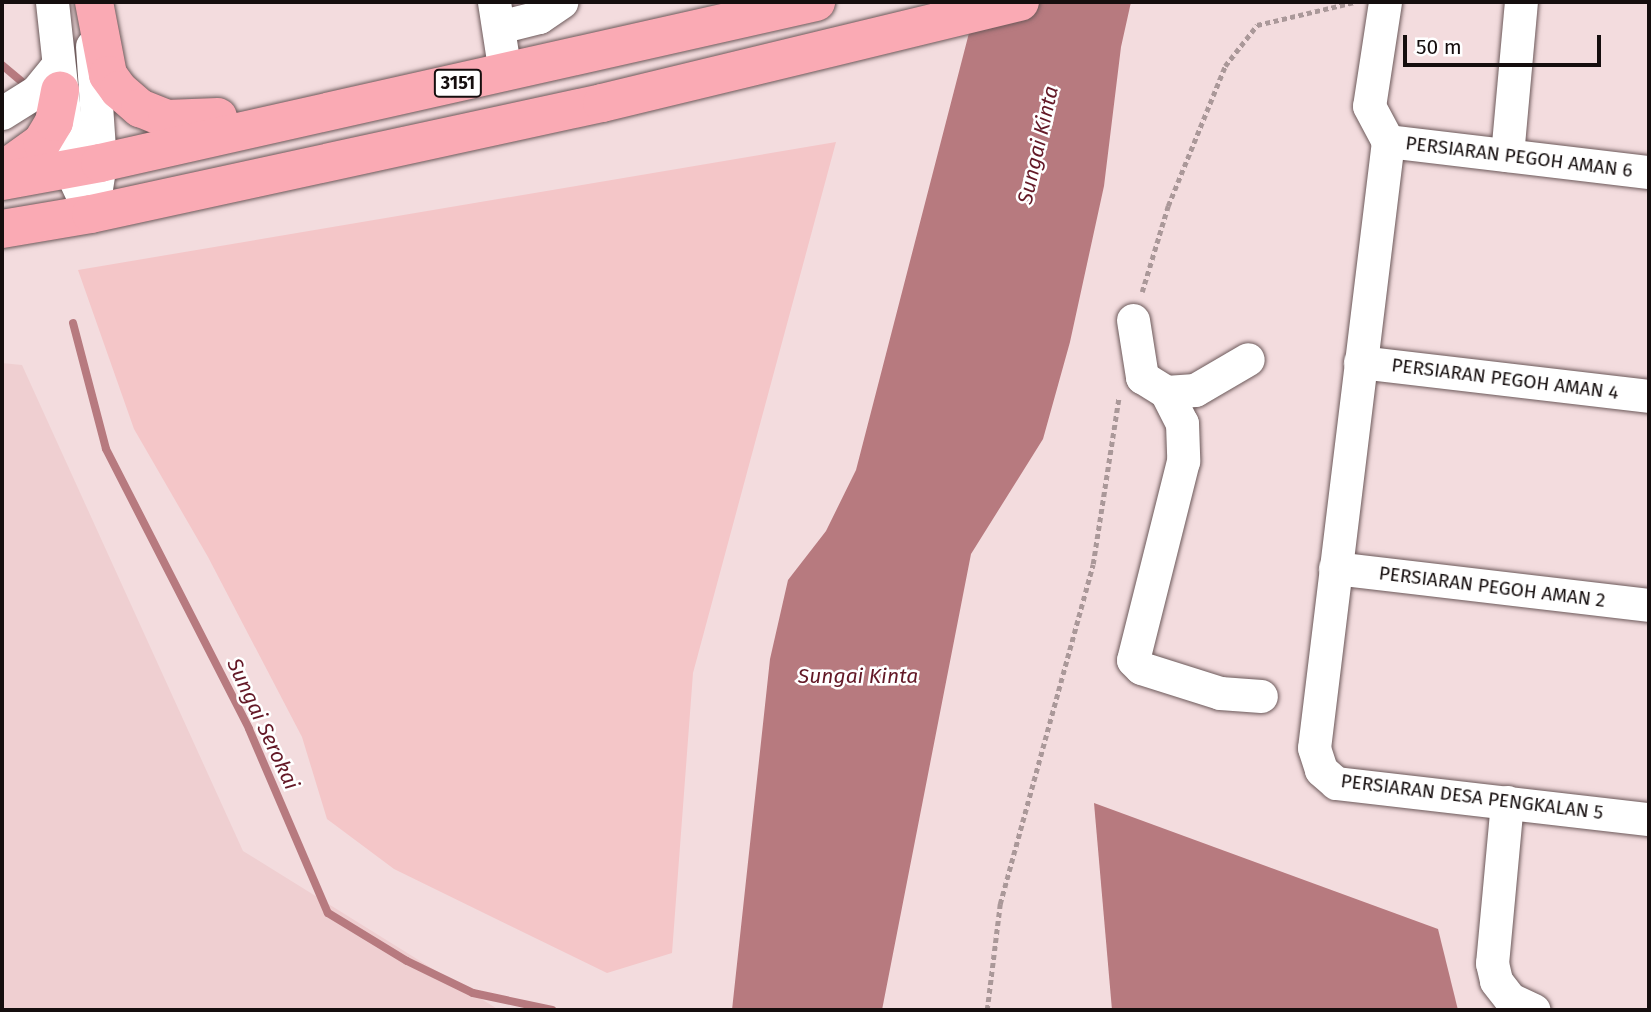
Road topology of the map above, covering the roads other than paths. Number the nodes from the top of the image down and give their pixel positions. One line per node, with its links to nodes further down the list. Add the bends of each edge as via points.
1 (52, 2): 11 (street)
2 (92, 2): 12 (main road, via 108,75 140,108 179,121 264,111); 17 (street)
3 (561, 2): 8 (street, via 539,17)
4 (816, 2): 10 (main road, 3151)
5 (1020, 2): 9 (main road)
6 (1385, 2): 14 (street, via 1369,106)
7 (1521, 2): 15 (street)
8 (496, 14): 10 (street)
9 (847, 46): 10 (main road, via 643,71 538,95 526,93); 16 (main road)
10 (505, 73): 12 (main road, 3151); 16 (main road, via 485,102 394,125)
11 (59, 78): 13 (street); 17 (street); 18 (main road, via 54,122 42,142)
12 (335, 110): 17 (main road, 3151)
13 (2, 113)
14 (1388, 141): 15 (street, PERSIARAN PEGOH AMAN 6); 25 (street)
15 (1507, 155): 19 (street, PERSIARAN PEGOH AMAN 6)
16 (322, 163): 21 (main road)
17 (85, 166): 20 (main road, 3151); 21 (street)
18 (2, 171)
19 (1649, 172)
20 (2, 181)
21 (91, 214): 22 (main road)
22 (11, 234)
23 (1133, 320): 26 (street, via 1142,377)
24 (1248, 359): 26 (street, via 1195,390)
25 (1360, 362): 27 (street, PERSIARAN PEGOH AMAN 4); 28 (street)
26 (1166, 392): 30 (street, via 1182,424 1183,461 1133,660 1141,668 1220,693)
27 (1649, 396)
28 (1335, 568): 29 (street, PERSIARAN PEGOH AMAN 2); 31 (street, PERSIARAN DESA PENGKALAN 5, via 1314,748 1321,770 1336,783)
29 (1649, 605)
30 (1261, 696)
31 (1507, 802): 32 (street, PERSIARAN DESA PENGKALAN 5); 33 (street, via 1492,963 1496,981 1510,999)
32 (1649, 819)
33 (1534, 1010)

